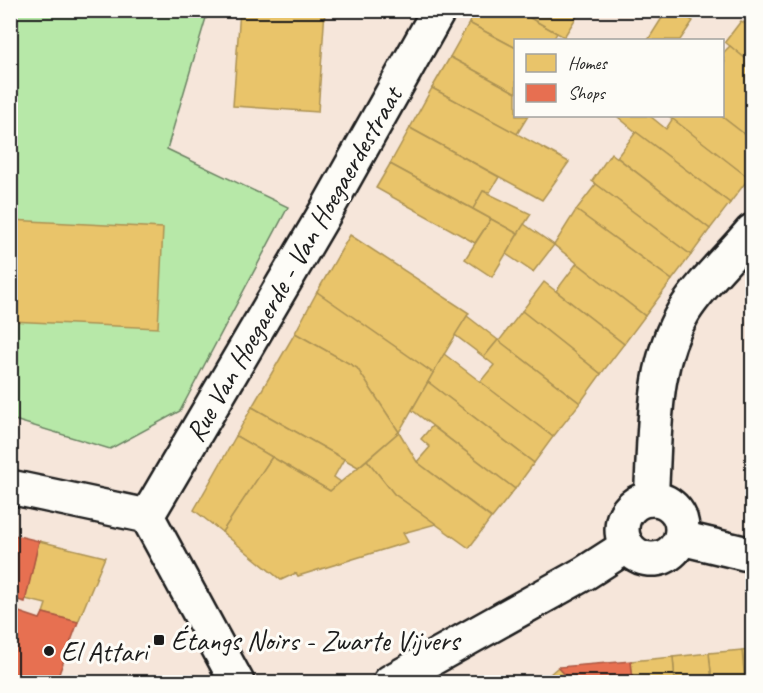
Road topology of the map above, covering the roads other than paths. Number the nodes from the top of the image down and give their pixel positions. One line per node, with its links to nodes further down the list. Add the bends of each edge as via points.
1 (439, 10): 5 (street, Rue Van Hoegaerde - Van Hoegaerdestraat)
2 (753, 231): 4 (street, via 685,310 665,350 656,394)
3 (10, 487): 5 (street)
4 (651, 498): 6 (street, via 668,502 679,514); 7 (street, via 641,500 625,515 623,536)
5 (147, 516): 9 (street)
6 (681, 538): 7 (street, via 668,555 656,559 635,554); 8 (street)
7 (627, 546): 10 (street)
8 (753, 555)
9 (237, 682)
10 (390, 682)

